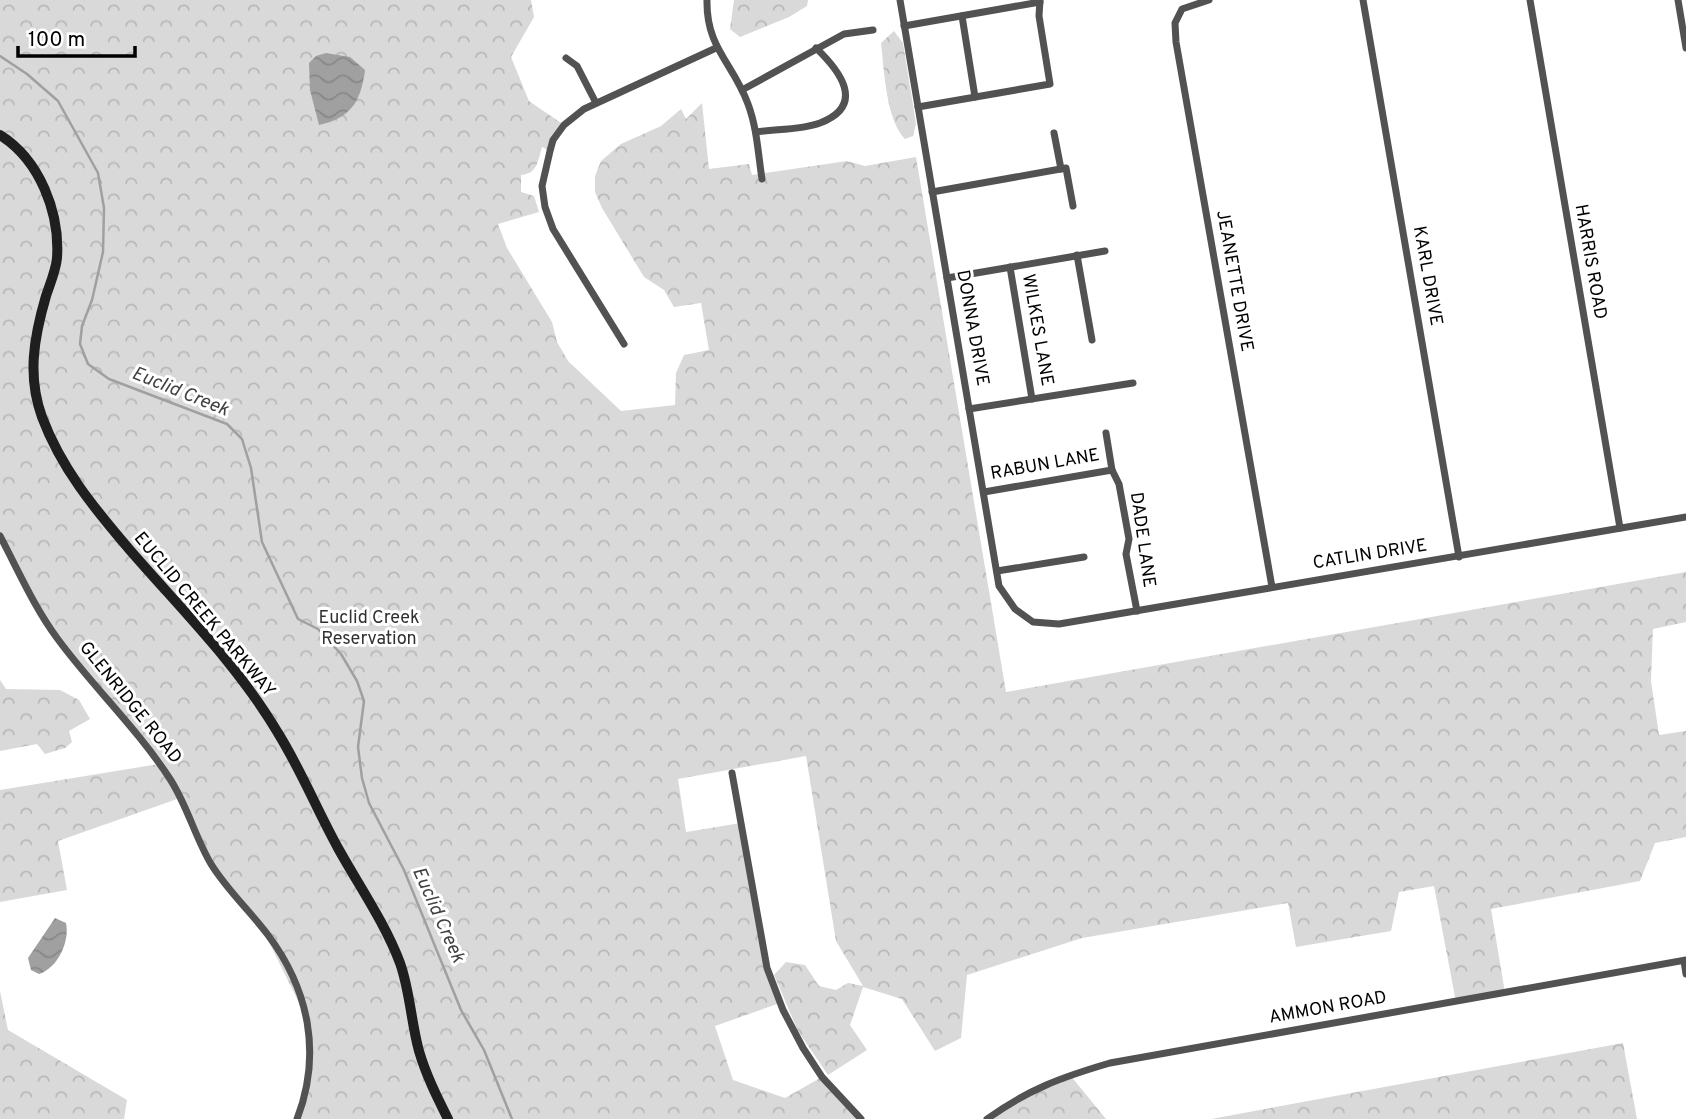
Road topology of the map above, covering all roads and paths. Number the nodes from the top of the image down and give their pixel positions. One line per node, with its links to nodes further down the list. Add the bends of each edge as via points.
1 (707, 0): 11 (street, via 707,19)
2 (900, 0): 9 (street, DONNA DRIVE)
3 (1209, 0): 44 (street, JEANETTE DRIVE, via 1182,9 1175,23 1176,42)
4 (1363, 0): 42 (street, KARL DRIVE)
5 (1530, 0): 39 (street, HARRIS ROAD)
6 (1678, 0): 13 (street)
7 (1040, 1): 8 (street); 16 (street, via 1050,84)
8 (962, 16): 9 (street); 16 (street)
9 (904, 26): 18 (street, DONNA DRIVE)
10 (873, 30): 12 (street, via 844,34)
11 (716, 48): 15 (street); 17 (street)
12 (816, 48): 15 (street); 19 (street, via 844,82 844,101 835,116 818,124)
13 (1686, 48)
14 (566, 58): 17 (street, via 577,66)
15 (742, 90): 19 (street)
16 (975, 97): 18 (street)
17 (596, 103): 31 (street, via 564,125 553,140 542,186 553,229)
18 (918, 107): 24 (street, DONNA DRIVE)
19 (755, 132): 23 (street)
20 (1054, 133): 22 (street)
21 (0, 135): 51 (street, EUCLID CREEK PARKWAY, via 45,188 56,225 57,260 36,331 32,365 37,403 51,441 76,484 249,688 278,732 390,940 426,1074)
22 (1061, 169): 24 (street); 25 (street, via 1066,168)
23 (762, 178)
24 (932, 192): 29 (street, DONNA DRIVE)
25 (1073, 206)
26 (1105, 251): 27 (street)
27 (1077, 255): 28 (street); 30 (street)
28 (1010, 267): 29 (street); 33 (street, WILKES LANE)
29 (947, 278): 34 (street, DONNA DRIVE)
30 (1092, 340)
31 (624, 344)
32 (1133, 383): 33 (street)
33 (1032, 399): 34 (street)
34 (970, 410): 37 (street, DONNA DRIVE)
35 (1106, 433): 36 (street, DADE LANE)
36 (1112, 470): 37 (street, RABUN LANE); 45 (street, DADE LANE, via 1129,538 1126,554)
37 (984, 492): 43 (street, DONNA DRIVE)
38 (1686, 517): 39 (street, CATLIN DRIVE)
39 (1620, 528): 42 (street, CATLIN DRIVE)
40 (0, 536): 50 (street, GLENRIDGE ROAD, via 56,637 171,780 211,864 287,962 310,1035 307,1093)
41 (1084, 557): 43 (street)
42 (1459, 557): 44 (street, CATLIN DRIVE)
43 (997, 571): 46 (street, DONNA DRIVE, via 999,586 1015,610 1033,622)
44 (1272, 587): 45 (street, CATLIN DRIVE)
45 (1137, 611): 46 (street, CATLIN DRIVE)
46 (1059, 624)
47 (732, 773): 52 (street, via 767,968 803,1048)
48 (1685, 961): 49 (street); 53 (street, AMMON ROAD, via 1110,1063 1061,1077)
49 (1686, 974)
50 (298, 1119)
51 (448, 1119)
52 (860, 1119)
53 (987, 1119)

